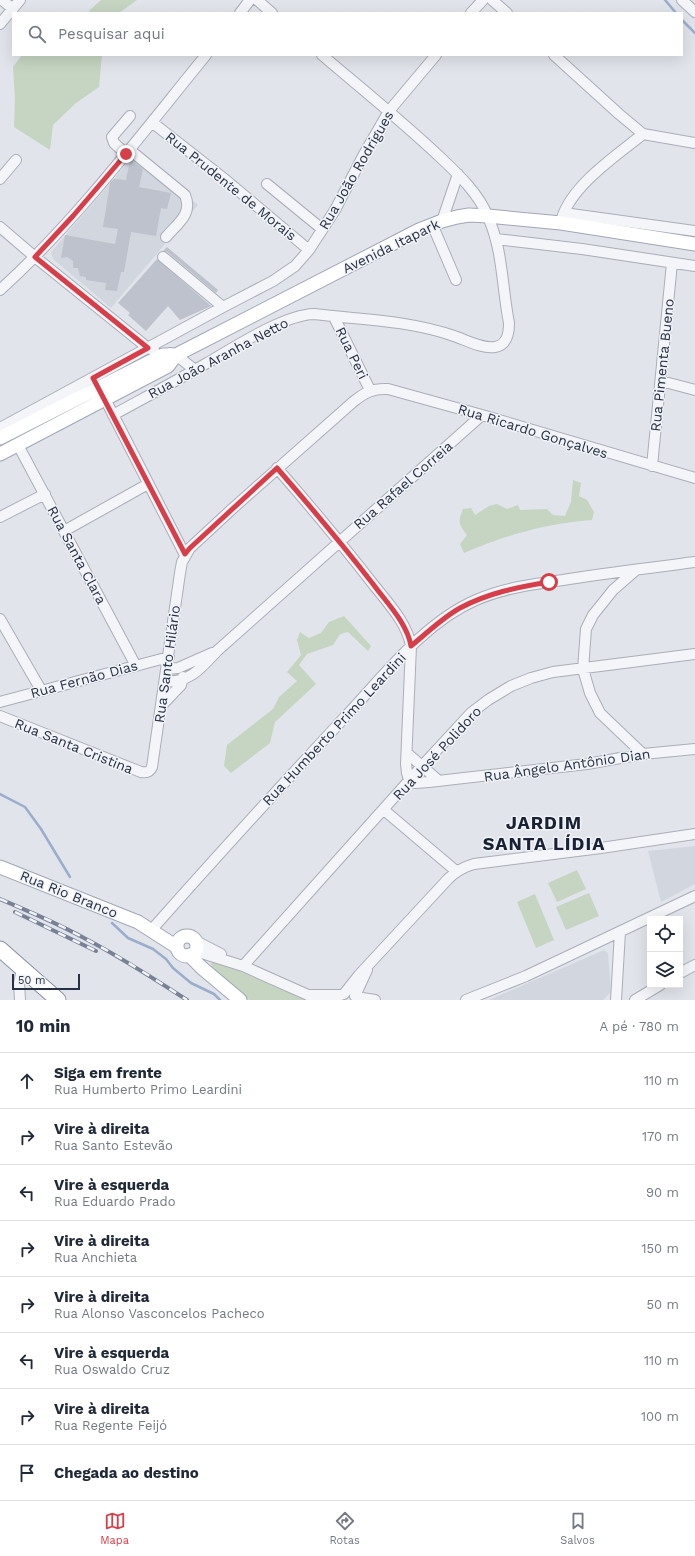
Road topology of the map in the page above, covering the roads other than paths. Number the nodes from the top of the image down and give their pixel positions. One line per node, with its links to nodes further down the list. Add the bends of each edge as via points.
1 (2, 0): 8 (street)
2 (20, 0): 8 (street)
3 (250, 0): 9 (street)
4 (257, 0): 10 (street)
5 (483, 0): 11 (street)
6 (492, 0): 12 (street)
7 (682, 0): 13 (street)
8 (13, 9): 14 (street)
9 (241, 12)
10 (271, 12)
11 (472, 12)
12 (506, 12)
13 (695, 12)
14 (0, 24)
15 (205, 56): 21 (street)
16 (323, 56): 19 (street, Rua João Aranha Netto)
17 (435, 56): 19 (street, Rua João Rodrigues)
18 (555, 56): 22 (street)
19 (389, 111): 26 (street, Rua João Aranha Netto); 33 (street, Rua João Rodrigues)
20 (130, 116): 24 (street, via 112,137 114,143)
21 (152, 123): 24 (street); 38 (street, Rua Prudente de Morais, via 227,181)
22 (643, 134): 23 (street); 30 (street, via 584,183)
23 (695, 143)
24 (128, 152): 35 (street, via 185,195 187,211); 39 (street)
25 (16, 160): 27 (street)
26 (458, 174): 29 (street, Rua João Aranha Netto, via 480,201); 31 (street)
27 (0, 179)
28 (267, 184): 33 (street)
29 (488, 216): 30 (main road, Avenida Itapark); 31 (main road, Avenida Itapark, via 469,215); 36 (street, Rua João Aranha Netto)
30 (562, 218): 34 (street); 37 (main road, Avenida Itapark)
31 (437, 222): 43 (street); 48 (main road, Avenida Itapark)
32 (0, 226): 39 (street)
33 (322, 229): 38 (street, Rua João Rodrigues)
34 (695, 231)
35 (166, 238)
36 (496, 239): 41 (street); 46 (street, Rua João Aranha Netto, via 509,323 507,339 498,346 487,347 426,328)
37 (695, 244)
38 (309, 250): 45 (street, Rua João Rodrigues, via 295,266 273,281)
39 (35, 257): 44 (street); 47 (street)
40 (163, 257): 45 (street)
41 (672, 263): 42 (street); 50 (street, Rua Pimenta Bueno)
42 (695, 266)
43 (456, 280)
44 (1, 286)
45 (223, 307): 47 (street, Rua João Rodrigues)
46 (334, 316): 49 (street, Rua João Aranha Netto, via 305,314 286,321); 52 (street, Rua Peri)
47 (148, 348): 48 (street); 51 (street, Rua João Rodrigues)
48 (176, 355): 49 (street); 51 (main road, Avenida Itapark, via 163,355)
49 (195, 370): 54 (street, Rua João Aranha Netto)
50 (661, 380): 53 (street); 60 (street, Rua Pimenta Bueno)
51 (99, 388): 54 (street); 56 (main road, Avenida Itapark); 57 (main road, Avenida Itapark)
52 (370, 390): 55 (street, Rua Ricardo Gonçalves, via 388,389); 61 (street)
53 (695, 390)
54 (113, 415): 63 (street)
55 (482, 415): 60 (street, Rua Ricardo Gonçalves); 67 (street, Rua Rafael Correia)
56 (3, 430): 57 (main road); 58 (main road, via 8,444)
57 (18, 445): 59 (main road, Avenida Itapark); 64 (street, Rua Santa Clara)
58 (0, 450)
59 (0, 454)
60 (652, 466): 62 (street, Rua Ricardo Gonçalves)
61 (277, 468): 67 (street); 68 (street)
62 (695, 478)
63 (148, 484): 66 (street); 68 (street)
64 (45, 494): 65 (street); 66 (street, Rua Santa Clara)
65 (0, 518)
66 (64, 531): 77 (street, Rua Santa Clara)
67 (339, 540): 72 (street, via 404,627 410,637); 73 (street, Rua Rafael Correia)
68 (185, 554): 75 (street, Rua Santo Hilário, via 177,590)
69 (695, 562): 70 (street, Rua Humberto Primo Leardini)
70 (636, 570): 72 (street, Rua Humberto Primo Leardini, via 496,592 460,608); 80 (street, via 613,590 593,615 586,629)
71 (0, 619): 83 (street)
72 (411, 646): 88 (street); 99 (street, Rua Humberto Primo Leardini, via 270,797)
73 (217, 650): 76 (street, Rua Rafael Correia); 81 (street, Rua Rafael Correia, via 200,668)
74 (695, 654): 80 (street, Rua José Polidoro)
75 (169, 657): 76 (street); 77 (street, Rua Fernão Dias); 79 (street, Rua Santo Hilário)
76 (195, 661): 78 (street, Rua Rafael Correia)
77 (136, 666): 83 (street, Rua Fernão Dias)
78 (178, 668): 79 (street, Rua Rafael Correia); 81 (street)
79 (167, 669): 82 (street, Rua Santo Hilário)
80 (583, 669): 89 (street, via 590,693 600,713); 90 (street, Rua José Polidoro, via 553,672 511,686 471,713)
81 (183, 680): 82 (street); 85 (street, via 177,690)
82 (166, 681): 85 (street, Rua Santo Hilário)
83 (40, 690): 84 (street, Rua Fernão Dias)
84 (0, 702)
85 (162, 704): 91 (street, Rua Santo Hilário)
86 (0, 716): 91 (street, Rua Santa Cristina, via 134,770)
87 (695, 749): 89 (street, Rua Ângelo Antônio Dian)
88 (407, 753): 90 (street); 92 (street, via 407,773)
89 (644, 754): 93 (street, Rua Ângelo Antônio Dian, via 587,764)
90 (422, 766): 92 (street, Rua José Polidoro); 93 (street)
91 (149, 772)
92 (410, 780): 93 (street, Rua Ângelo Antônio Dian, via 422,783); 94 (street, Rua José Polidoro)
93 (439, 781)
94 (384, 810): 97 (street); 104 (street, Rua José Polidoro)
95 (695, 834): 97 (street, via 474,864)
96 (0, 867): 99 (main road, Rua Rio Branco)
97 (456, 871): 105 (street)
98 (695, 896): 100 (street)
99 (154, 928): 101 (main road, Rua Rio Branco)
100 (620, 932): 116 (street, via 526,976); 117 (street)
101 (189, 947): 104 (street); 114 (main road, via 202,968)
102 (0, 949): 106 (highway)
103 (695, 965): 107 (street)
104 (243, 966): 110 (street)
105 (368, 966): 109 (street); 111 (street)
106 (22, 969): 112 (highway); 113 (street, via 19,983)
107 (683, 971)
108 (655, 988): 118 (street)
109 (342, 996): 110 (street); 111 (street, via 350,993)
110 (312, 997)
111 (356, 998): 115 (street)
112 (54, 999)
113 (20, 1000)
114 (240, 1000)
115 (375, 1000)
116 (466, 1000)
117 (616, 1000)
118 (635, 1000)

